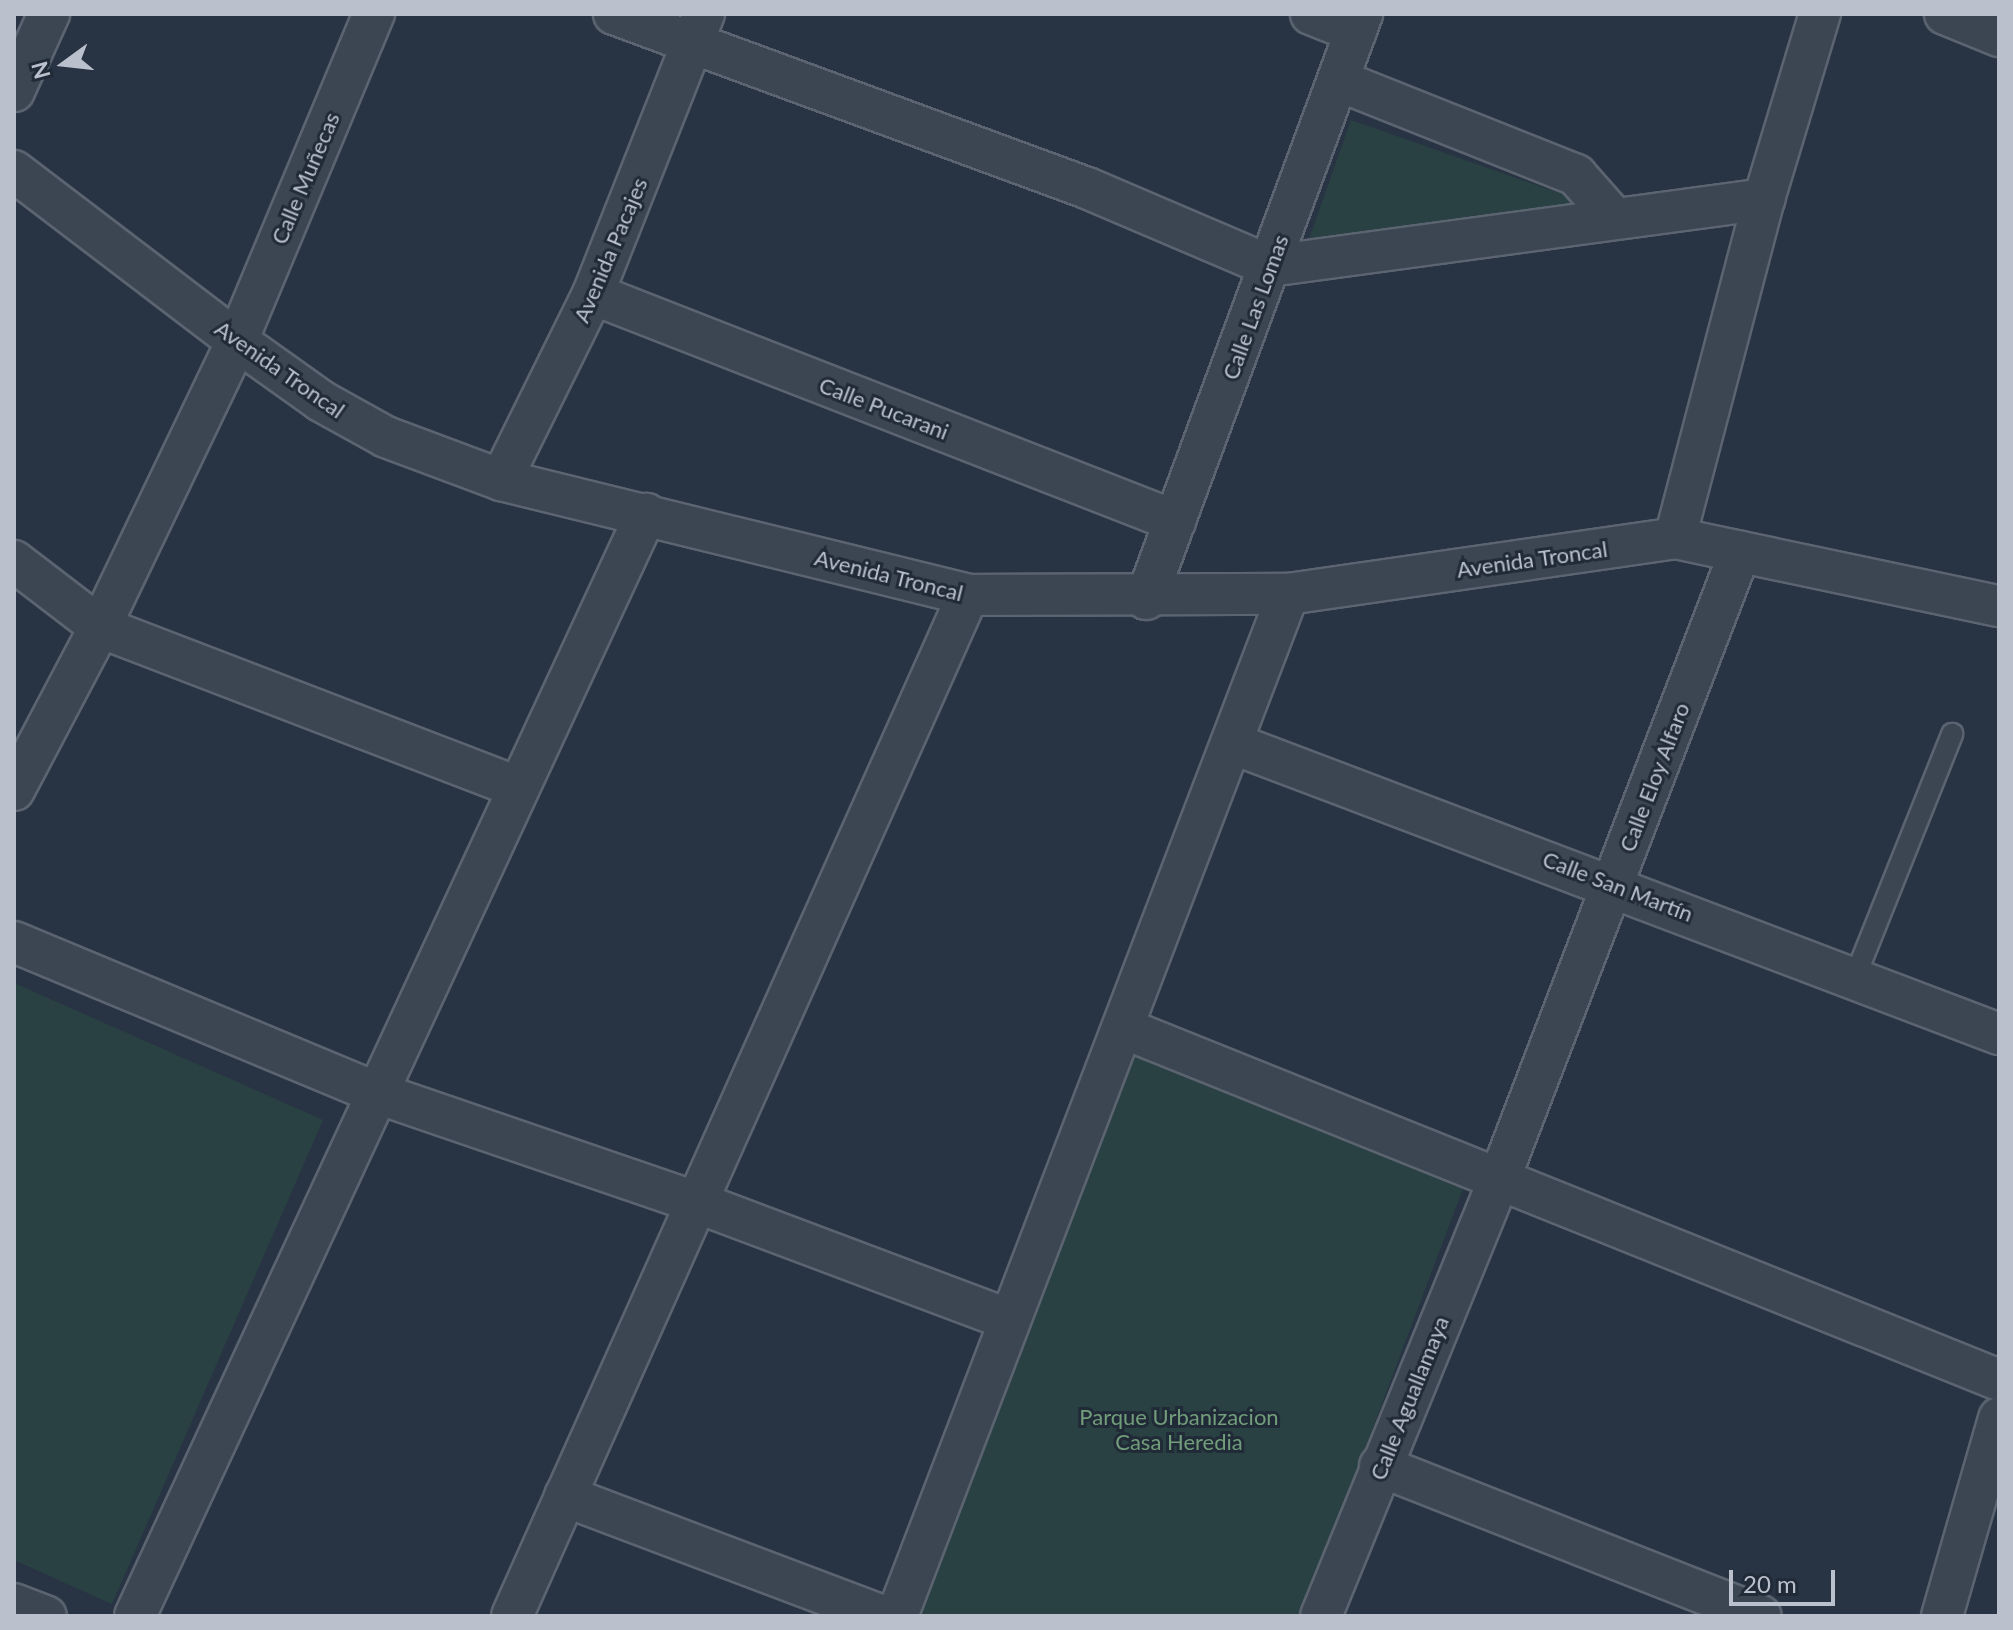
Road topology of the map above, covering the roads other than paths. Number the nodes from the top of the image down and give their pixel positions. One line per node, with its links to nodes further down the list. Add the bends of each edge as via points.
1 (49, 14): 11 (street)
2 (374, 14): 17 (street, Calle Muñecas)
3 (614, 14): 8 (street)
4 (1311, 14): 7 (street)
5 (1820, 14): 13 (street)
6 (1945, 14): 9 (street)
7 (1359, 23): 10 (street, Calle Las Lomas)
8 (699, 31): 15 (street); 16 (street, Avenida Pacajes)
9 (1999, 36)
10 (1340, 81): 14 (street, via 1576,175); 15 (street, Calle Las Lomas)
11 (14, 91)
12 (14, 171): 17 (street, Avenida Troncal)
13 (1764, 199): 14 (street); 21 (street)
14 (1614, 218): 15 (street)
15 (1270, 266): 20 (street, Calle Las Lomas)
16 (593, 294): 18 (street, Avenida Pacajes); 20 (street, Calle Pucarani)
17 (237, 341): 18 (street, Avenida Troncal, via 321,401 386,437); 28 (street, Calle Muñecas)
18 (501, 480): 19 (street, Avenida Troncal)
19 (646, 514): 25 (street, Avenida Troncal); 31 (street)
20 (1175, 521): 26 (street, Calle Las Lomas)
21 (1675, 538): 22 (street, Avenida Troncal); 24 (street, Avenida Troncal)
22 (1740, 552): 27 (street, Avenida Troncal); 33 (street, Calle Eloy Alfaro)
23 (14, 561): 28 (street)
24 (1288, 594): 26 (street, Avenida Troncal); 30 (street)
25 (968, 595): 26 (street, Avenida Troncal); 40 (street)
26 (1146, 599)
27 (1999, 606)
28 (100, 627): 31 (street); 32 (street, Calle Muñecas)
29 (1952, 734): 35 (lane)
30 (1234, 744): 33 (street, Calle San Martín); 36 (street)
31 (517, 787): 38 (street)
32 (14, 790)
33 (1614, 883): 35 (street, Calle San Martín); 39 (street, Calle Eloy Alfaro)
34 (14, 942): 38 (street)
35 (1855, 977): 37 (street, Calle San Martín)
36 (1123, 1028): 39 (street); 41 (street)
37 (1999, 1034)
38 (377, 1093): 40 (street); 48 (street)
39 (1499, 1180): 42 (street); 44 (street, Calle Aguallamaya)
40 (696, 1202): 41 (street); 45 (street)
41 (1007, 1319): 51 (street)
42 (1999, 1380)
43 (1999, 1418): 54 (street)
44 (1380, 1466): 52 (street, Calle Aguallamaya); 53 (street)
45 (565, 1496): 49 (street); 50 (street)
46 (14, 1604): 47 (street)
47 (46, 1616)
48 (135, 1616)
49 (512, 1616)
50 (883, 1616)
51 (897, 1616)
52 (1321, 1616)
53 (1761, 1616)
54 (1942, 1616)

